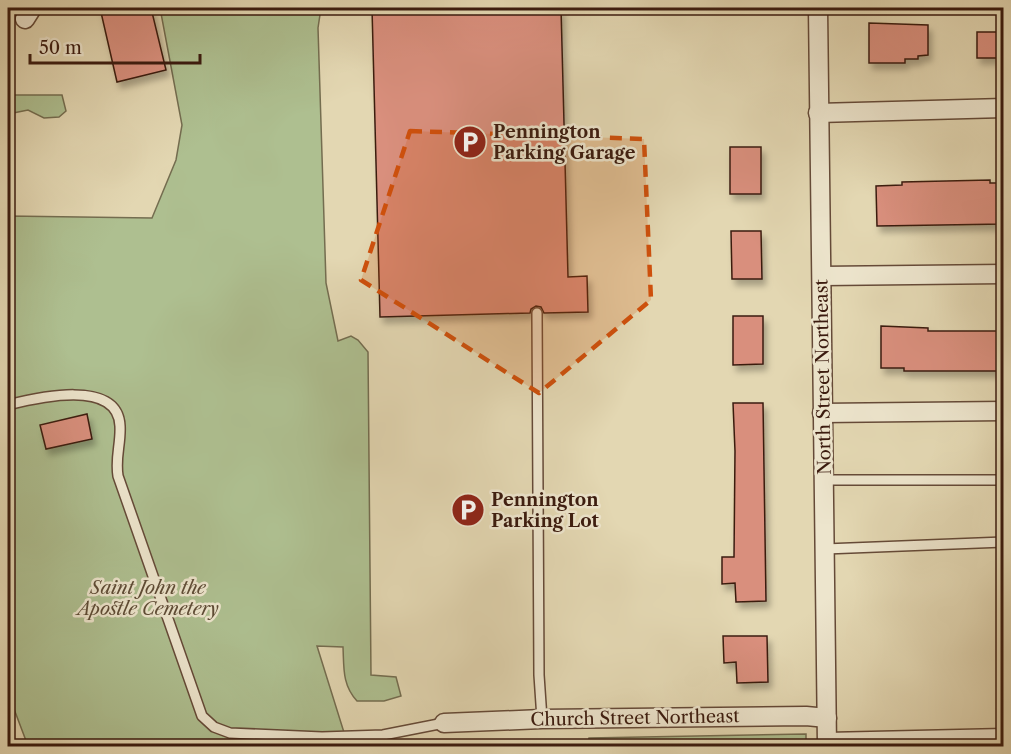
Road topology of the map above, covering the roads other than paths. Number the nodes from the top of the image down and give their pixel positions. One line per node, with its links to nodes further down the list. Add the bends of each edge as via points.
1 (818, 8): 3 (street, North Street Northeast)
2 (1004, 108): 3 (street)
3 (818, 113): 5 (street, North Street Northeast)
4 (1004, 274): 5 (street)
5 (822, 276): 9 (street, North Street Northeast)
6 (537, 313): 15 (lane)
7 (8, 405): 16 (lane, via 79,395 114,406 120,424 118,476 202,716 214,727 230,733 322,738 383,735)
8 (1004, 411): 9 (street)
9 (822, 413): 10 (street, North Street Northeast)
10 (824, 480): 11 (lane); 13 (street, North Street Northeast)
11 (1004, 480)
12 (1004, 542): 13 (lane)
13 (825, 549): 14 (street, North Street Northeast)
14 (827, 718): 15 (street, Church Street Northeast); 18 (street, North Street Northeast)
15 (542, 719): 16 (street, Church Street Northeast)
16 (444, 723)
17 (1004, 738): 18 (street)
18 (827, 744)

